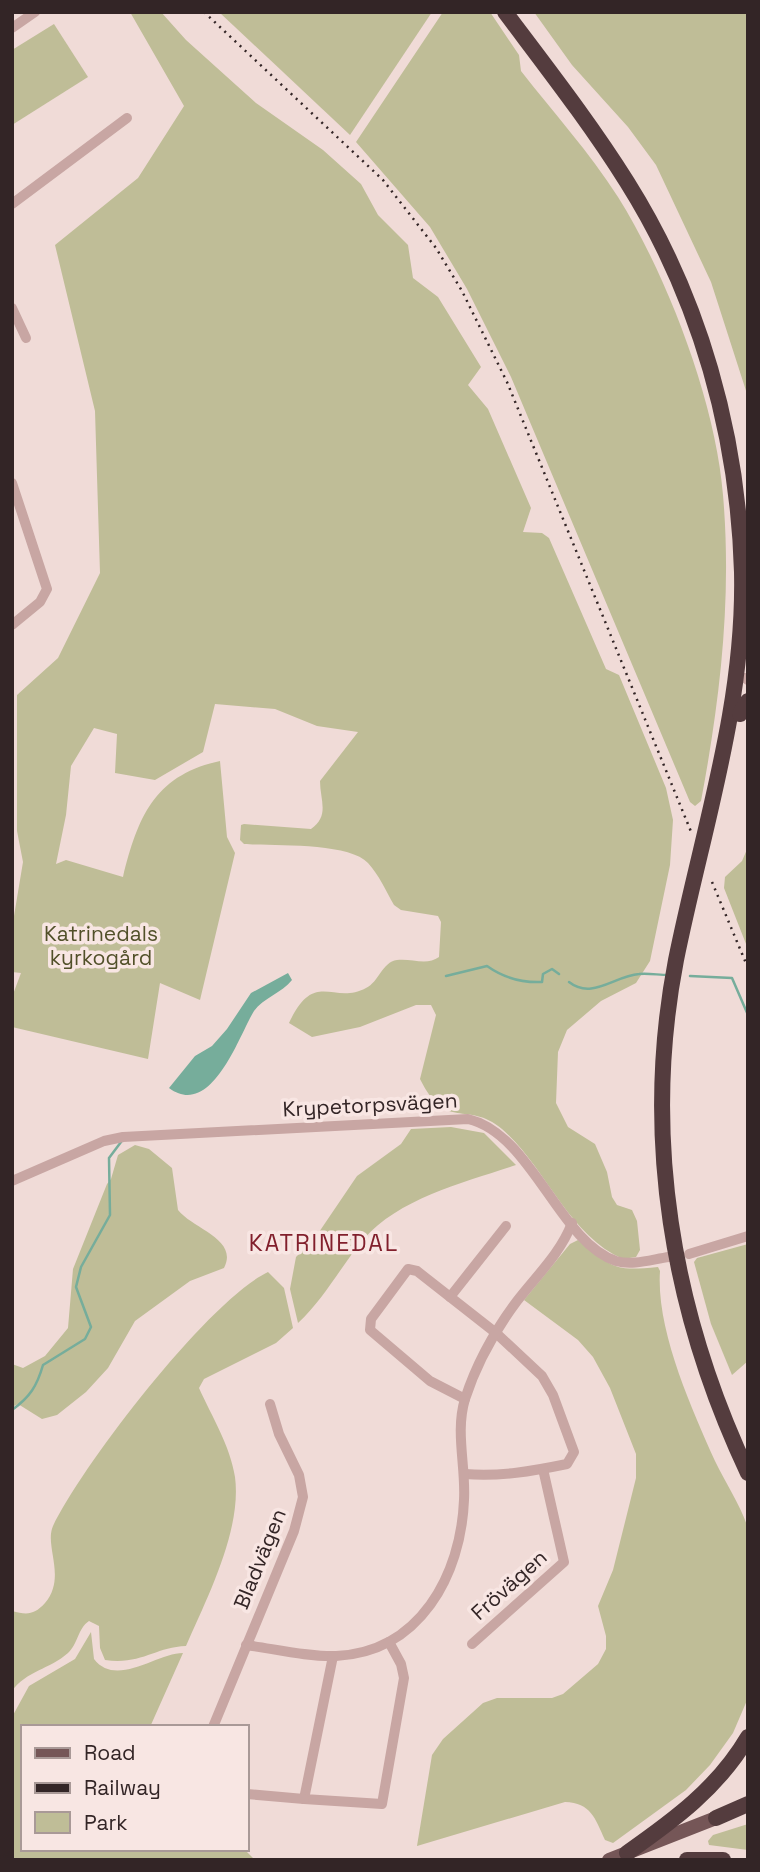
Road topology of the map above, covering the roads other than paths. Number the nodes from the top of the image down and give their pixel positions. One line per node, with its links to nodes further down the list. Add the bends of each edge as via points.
1 (35, 12): 4 (street)
2 (505, 12): 13 (highway, via 629,184 664,248 694,320 719,401 735,485)
3 (515, 12): 10 (highway, via 614,149 670,244 700,317 726,400)
4 (12, 28)
5 (127, 118): 6 (street)
6 (12, 204)
7 (12, 309): 8 (street)
8 (26, 338)
9 (12, 482): 11 (street, via 47,589 40,602)
10 (748, 530)
11 (12, 625)
12 (748, 657): 13 (highway)
13 (744, 678): 14 (highway); 27 (highway, via 674,975 665,1040 662,1129 679,1280 701,1359)
14 (744, 708): 25 (highway, via 684,961 673,1039 669,1142 678,1231 696,1316 718,1386)
15 (12, 1181): 16 (street, Krypetorpsvägen, via 123,1137 468,1119 490,1127 509,1143)
16 (572, 1223): 20 (street, Krypetorpsvägen, via 617,1261); 22 (street, via 563,1245)
17 (506, 1226): 21 (street)
18 (748, 1236): 19 (street)
19 (689, 1254)
20 (669, 1257)
21 (450, 1297): 22 (street); 23 (street, via 418,1271 408,1269 370,1326 373,1335 430,1381)
22 (496, 1333): 23 (street); 26 (street, via 547,1384 574,1452 568,1464)
23 (465, 1399): 28 (street, via 460,1438)
24 (270, 1404): 31 (street, Bladvägen, via 299,1475 303,1497 294,1531)
25 (748, 1455)
26 (543, 1469): 28 (street); 30 (street, Frövägen, via 564,1562)
27 (748, 1473)
28 (465, 1474): 29 (street, via 461,1538 447,1579 425,1612)
29 (389, 1642): 32 (street, via 368,1651); 36 (street, via 404,1678 382,1804)
30 (472, 1644)
31 (246, 1645): 32 (street); 33 (street, Bladvägen)
32 (332, 1656): 36 (street)
33 (214, 1725)
34 (748, 1737): 39 (highway, via 704,1794)
35 (248, 1794): 36 (street)
36 (304, 1799)
37 (748, 1806): 38 (highway)
38 (716, 1818): 39 (main road)
39 (627, 1853): 40 (main road)
40 (609, 1860)
41 (687, 1860): 42 (highway)
42 (723, 1860)

